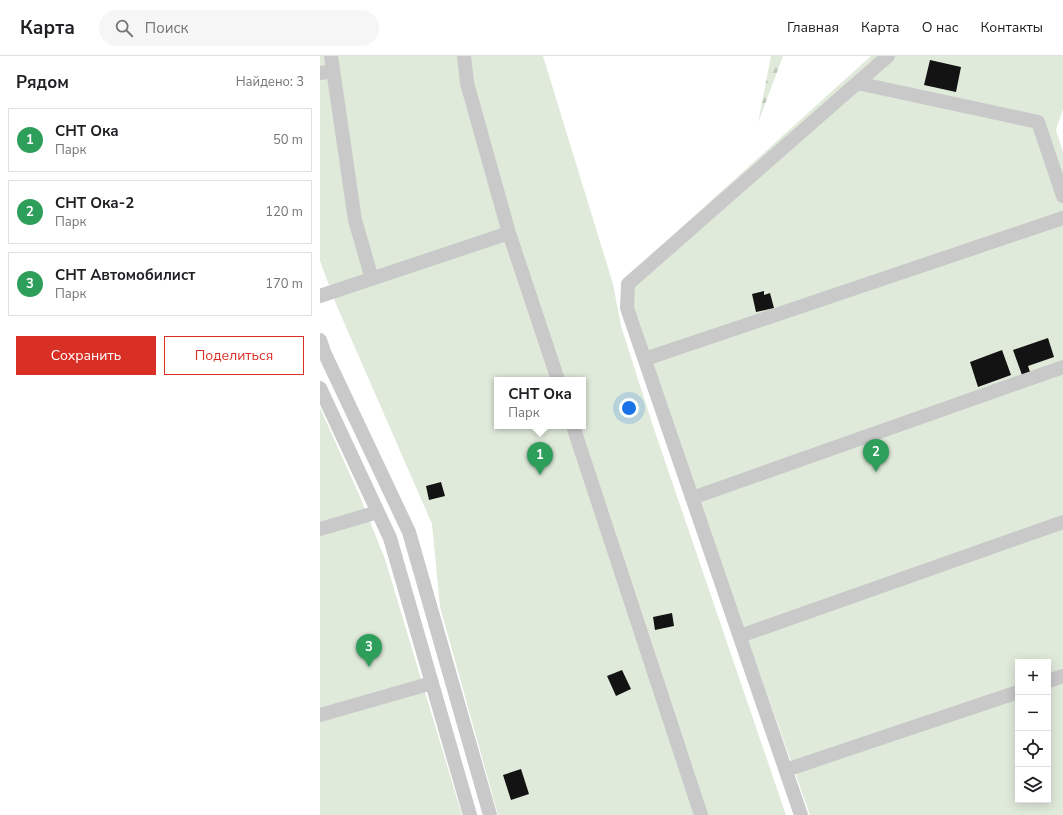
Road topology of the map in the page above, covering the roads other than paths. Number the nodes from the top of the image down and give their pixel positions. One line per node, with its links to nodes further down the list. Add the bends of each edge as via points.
1 (331, 56): 4 (street)
2 (464, 56): 8 (street, via 467,83)
3 (888, 56): 5 (street)
4 (327, 72): 9 (street, via 355,220)
5 (857, 83): 6 (street, via 1038,122); 12 (street, via 628,284 627,308)
6 (1063, 196)
7 (1063, 218): 12 (street)
8 (510, 233): 9 (street); 14 (street)
9 (372, 279): 10 (street)
10 (320, 296)
11 (320, 340): 29 (street, via 409,532)
12 (645, 359): 17 (street)
13 (1063, 367): 17 (street)
14 (557, 377)
15 (320, 388): 18 (street)
16 (574, 429): 30 (street)
17 (692, 498): 21 (street)
18 (378, 512): 20 (street); 24 (street, via 390,538)
19 (1063, 522): 21 (street)
20 (320, 529)
21 (740, 636): 27 (street)
22 (1063, 676): 23 (street)
23 (1051, 680)
24 (432, 683): 26 (street); 28 (street)
25 (1015, 693): 27 (street)
26 (320, 715)
27 (786, 770): 31 (street)
28 (470, 815)
29 (490, 815)
30 (701, 815)
31 (801, 815)

